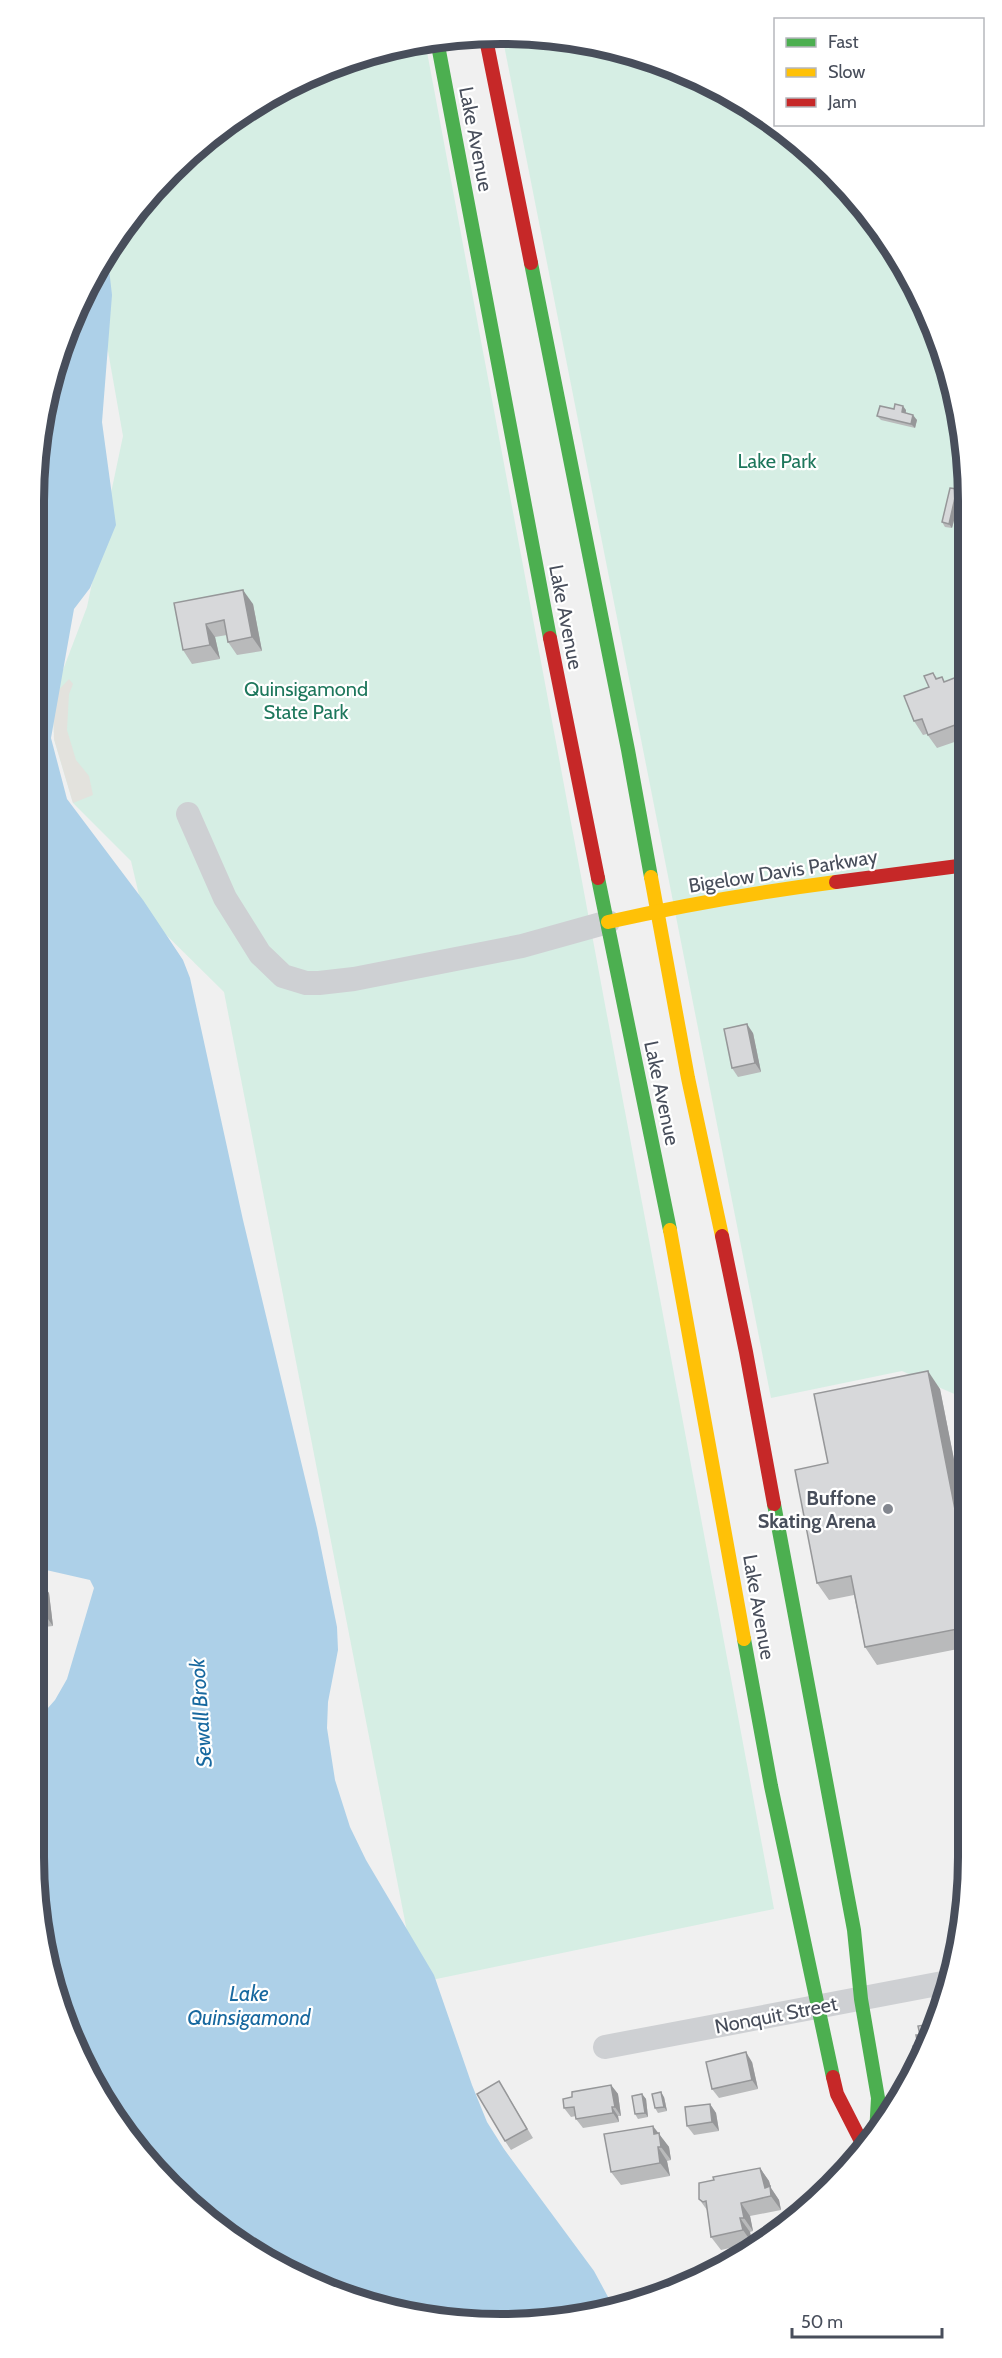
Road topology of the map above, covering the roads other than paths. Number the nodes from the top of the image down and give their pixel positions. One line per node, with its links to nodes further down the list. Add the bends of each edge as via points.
1 (487, 44): 5 (main road, Lake Avenue, via 628,750)
2 (438, 47): 6 (main road, Lake Avenue)
3 (188, 814): 6 (street, via 214,878 260,954 283,976 306,983 354,979 522,946)
4 (958, 866): 5 (main road, Bigelow Davis Parkway)
5 (656, 910): 6 (main road, Bigelow Davis Parkway); 8 (main road, Lake Avenue, via 836,1821)
6 (608, 922): 9 (main road, Lake Avenue, via 670,1229 771,1786)
7 (940, 1983): 8 (street, Nonquit Street)
8 (861, 1999): 9 (street, Nonquit Street); 11 (main road, Lake Avenue, via 878,2098)
9 (819, 2006): 10 (street, Nonquit Street); 12 (main road, Lake Avenue, via 837,2094)
10 (605, 2047)
11 (877, 2117)
12 (861, 2140)

